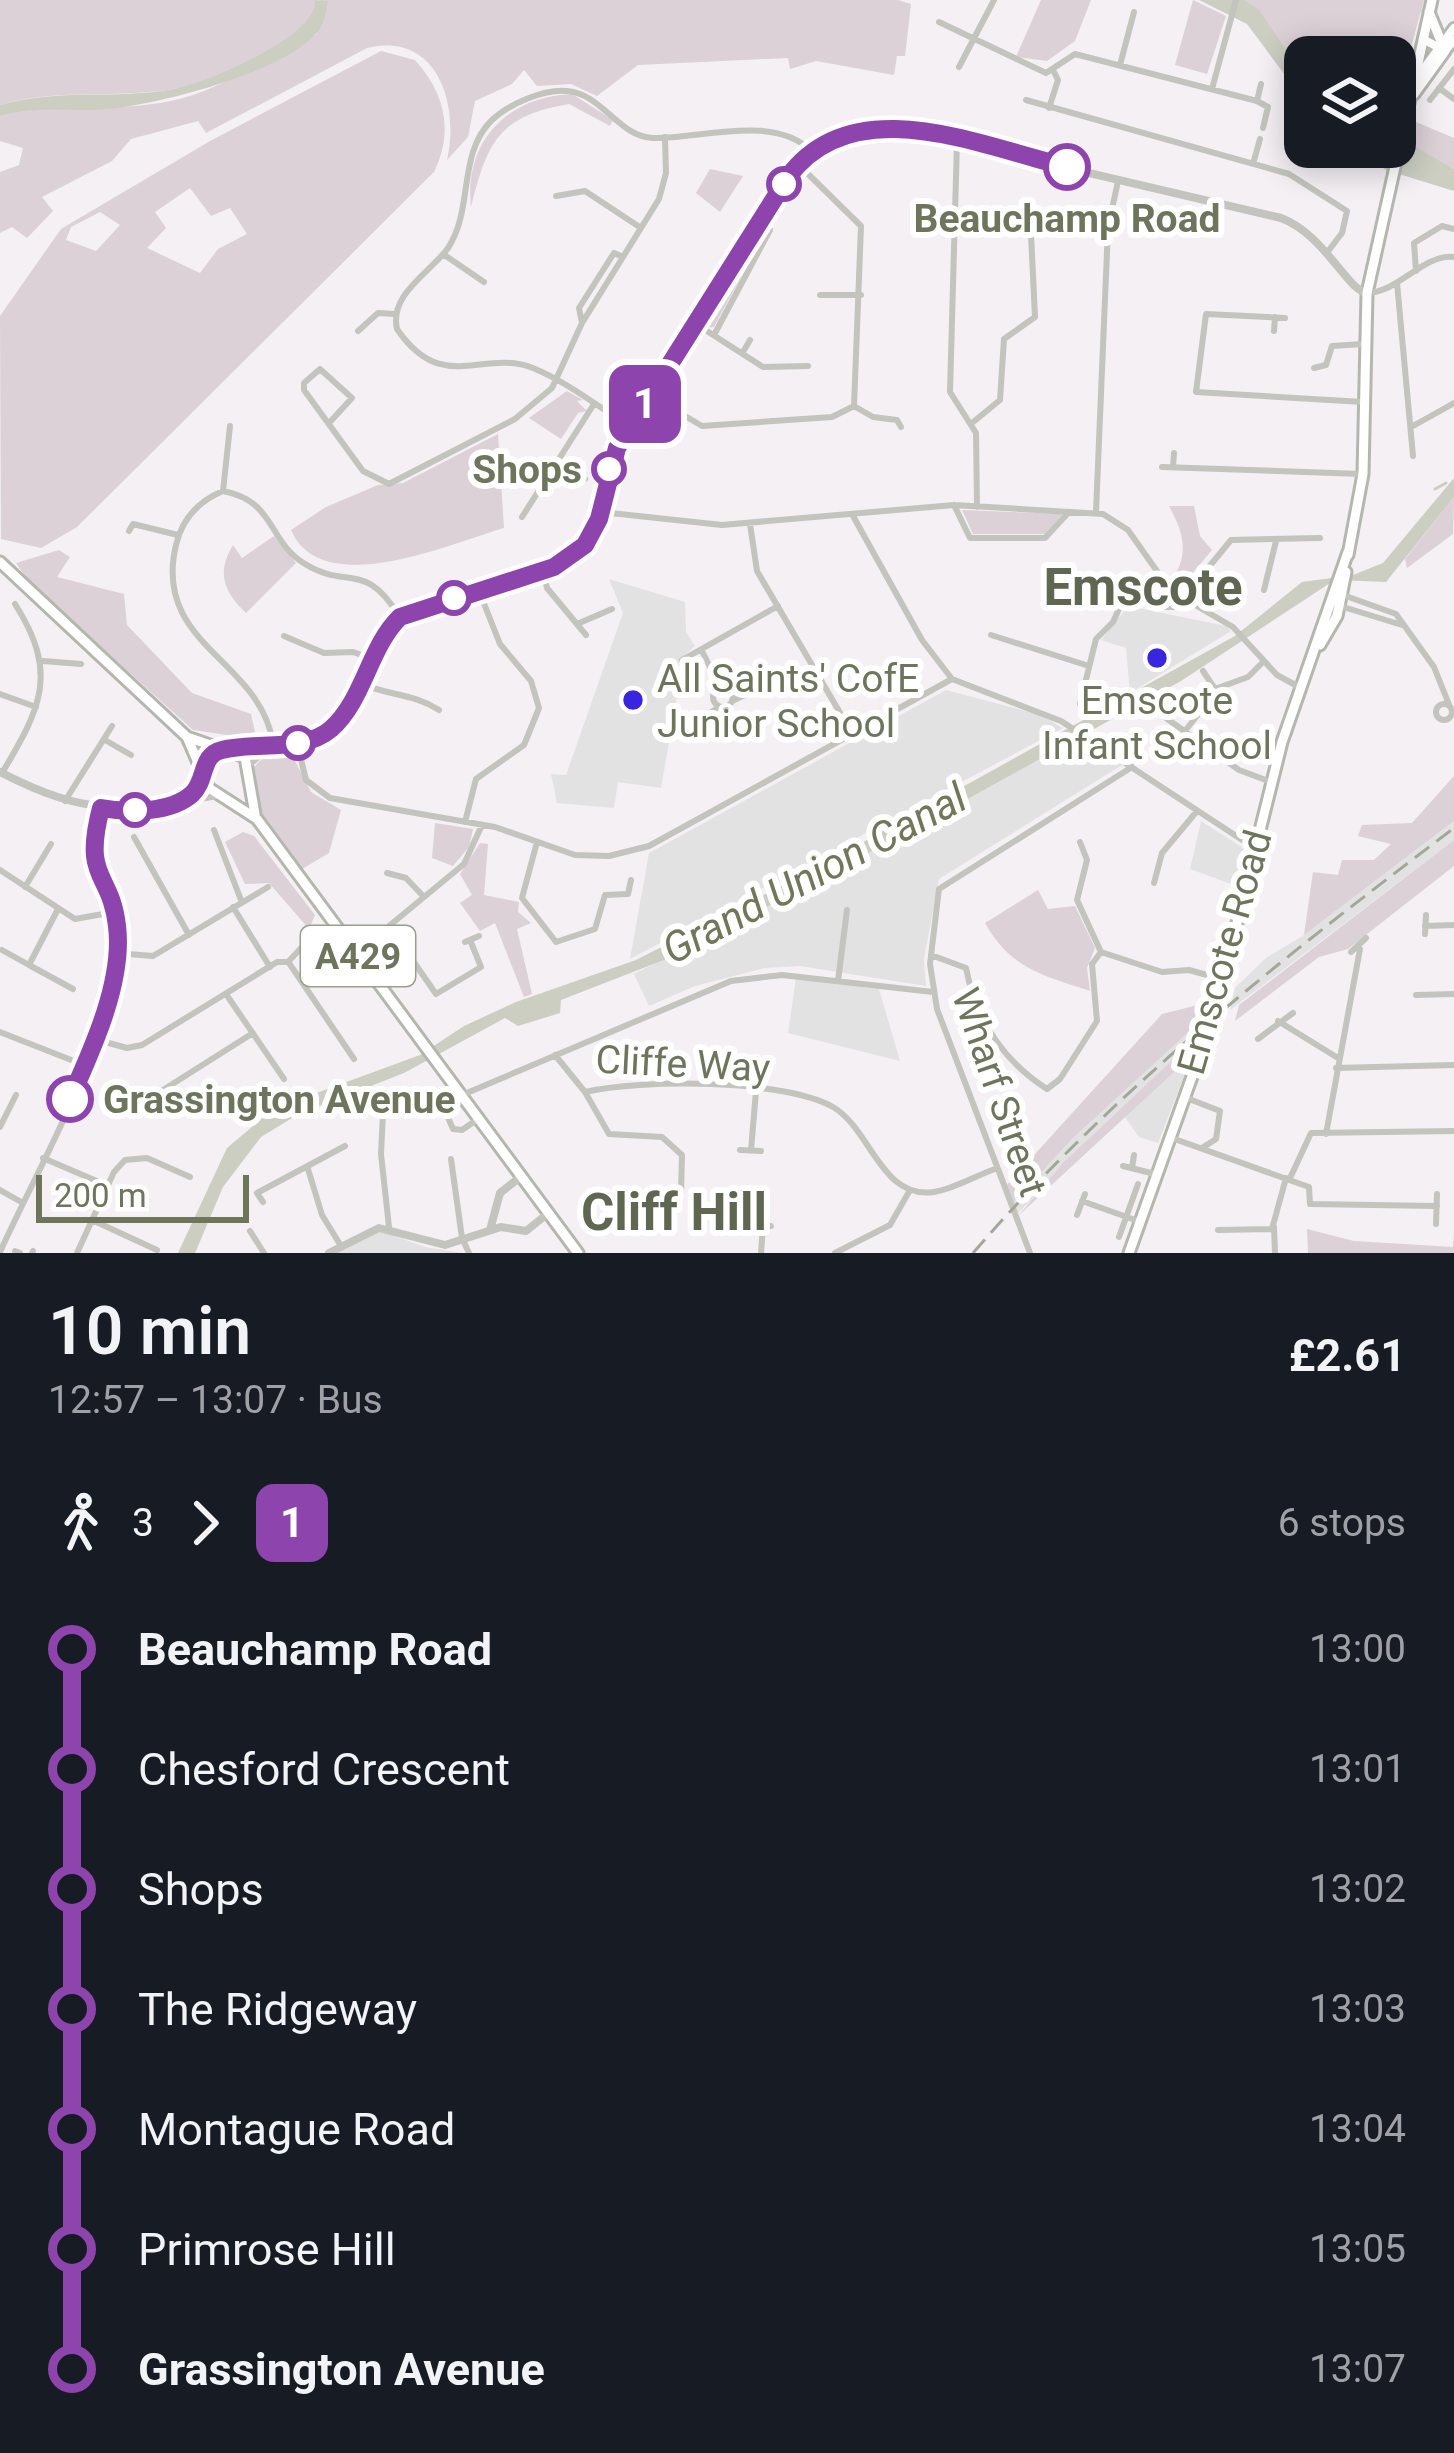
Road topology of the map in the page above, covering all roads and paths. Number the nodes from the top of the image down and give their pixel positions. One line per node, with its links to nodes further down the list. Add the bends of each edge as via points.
1 (994, 0): 8 (street)
2 (1236, 0): 20 (street)
3 (1432, 0): 5 (main road, Emscote Road)
4 (1134, 12): 12 (street)
5 (1429, 12): 9 (main road, Emscote Road); 10 (main road)
6 (938, 22): 8 (street)
7 (1454, 28): 10 (main road)
8 (975, 38): 13 (street); 16 (street)
9 (1422, 38): 11 (main road); 14 (main road, Emscote Road)
10 (1449, 39): 11 (main road)
11 (1440, 50): 18 (main road)
12 (1120, 65): 16 (street, via 1075,54); 20 (street)
13 (959, 67)
14 (1416, 68)
15 (1454, 68): 19 (street)
16 (1053, 71): 25 (street)
17 (1261, 84): 23 (street)
18 (1416, 88)
19 (1439, 88): 21 (street); 24 (street)
20 (1212, 89): 23 (street)
21 (1454, 99)
22 (1026, 100): 25 (street)
23 (1257, 100): 26 (street, via 1268,107)
24 (1430, 100)
25 (1049, 108): 32 (street)
26 (1263, 128)
27 (665, 137): 30 (street, via 787,135); 37 (street, via 664,184); 41 (street, via 630,131 574,92 548,92 508,108 475,145 462,218)
28 (1260, 139): 32 (street)
29 (957, 141): 30 (street, via 873,128); 34 (street); 68 (street, via 950,392)
30 (812, 152): 31 (street)
31 (798, 164): 36 (street); 48 (street, via 860,222)
32 (1253, 165): 40 (street, via 1293,176 1345,207 1342,233)
33 (1396, 168): 46 (main road, Emscote Road)
34 (1119, 178): 40 (street, via 1281,218); 86 (street, via 1108,228)
35 (556, 196): 37 (street, via 585,191)
36 (763, 217): 52 (street); 55 (street, via 770,230)
37 (641, 228): 61 (street, via 581,304 582,323)
38 (1454, 229): 43 (street, via 1442,226 1414,243)
39 (1031, 234): 68 (street, via 1035,317 1004,339 1000,400)
40 (1329, 250): 46 (street, via 1352,288)
41 (443, 254): 44 (street); 49 (street)
42 (1454, 257): 43 (street)
43 (1416, 271): 45 (street)
44 (484, 282)
45 (1397, 283): 46 (street); 70 (street)
46 (1367, 293): 57 (main road, Emscote Road)
47 (820, 295): 48 (street)
48 (860, 296): 66 (street)
49 (395, 314): 53 (street, via 378,313); 61 (street, via 404,338 444,366 518,363)
50 (1275, 317): 51 (street); 54 (street); 63 (street, via 1206,314 1196,392)
51 (1285, 318)
52 (695, 324): 55 (street); 62 (street)
53 (358, 331)
54 (1274, 331)
55 (714, 335): 58 (street)
56 (750, 340): 58 (street)
57 (1363, 344): 60 (street, via 1332,346 1326,371); 63 (main road, Emscote Road)
58 (742, 352): 59 (street, via 765,368)
59 (808, 366)
60 (1314, 368)
61 (557, 381): 65 (street); 67 (street, via 515,419 394,483 367,475)
62 (650, 395): 66 (street, via 707,426 840,416); 71 (street)
63 (1363, 402): 78 (main road, Emscote Road)
64 (1454, 403): 70 (street)
65 (594, 404): 71 (street); 75 (street)
66 (854, 406): 72 (street)
67 (329, 423): 67 (street, via 303,388 320,369 352,398)
68 (972, 423): 83 (street)
69 (230, 426): 80 (street)
70 (1413, 426): 74 (street)
71 (630, 427): 85 (street, via 610,464)
72 (901, 427)
73 (1174, 453): 77 (street)
74 (1413, 456)
75 (558, 461): 79 (street); 82 (street, via 523,515)
76 (1162, 467): 77 (street)
77 (1173, 467): 78 (street)
78 (1363, 474): 96 (main road, Emscote Road)
79 (585, 479)
80 (223, 491): 90 (street, via 199,505); 104 (street, via 258,505 299,560 366,580)
81 (954, 506): 83 (street); 84 (street, via 970,538 1045,538); 87 (street)
82 (515, 507)
83 (977, 507): 84 (street)
84 (1070, 511): 86 (street)
85 (601, 512): 88 (street, via 675,524); 94 (street, via 579,551)
86 (1096, 512): 95 (street, via 1122,524)
87 (853, 516): 88 (street); 118 (street)
88 (750, 524): 102 (street, via 754,566)
89 (129, 531): 90 (street, via 133,524)
90 (178, 536): 138 (street, via 171,573 178,608 264,706)
91 (1320, 538): 92 (street)
92 (1276, 539): 97 (street); 100 (street, via 1228,542)
93 (0, 562): 136 (main road)
94 (542, 571): 98 (street); 105 (street)
95 (1159, 580): 99 (street); 100 (street)
96 (1341, 586): 110 (main road, Emscote Road); 110 (main road, Emscote Road); 126 (street, via 1405,626 1442,684)
97 (1264, 590)
98 (479, 591): 104 (street); 153 (street, via 539,708 524,745 476,779)
99 (1142, 597): 100 (street, via 1169,609); 116 (street, via 1119,604)
100 (1182, 599): 114 (street, via 1234,627)
101 (15, 604): 113 (street, via 39,633)
102 (778, 606): 109 (street); 135 (street)
103 (612, 609): 105 (street)
104 (400, 617): 111 (street)
105 (577, 624): 106 (street)
106 (586, 635)
107 (991, 635): 116 (street)
108 (284, 636): 111 (street, via 324,653)
109 (703, 651): 112 (street); 121 (street)
110 (1316, 651): 122 (main road, Emscote Road)
111 (373, 659): 119 (street)
112 (682, 660)
113 (42, 661): 115 (street, via 67,656); 127 (street)
114 (1263, 662): 117 (street, via 1215,689); 122 (street)
115 (80, 664)
116 (1089, 666): 124 (street)
117 (1203, 671)
118 (952, 679): 135 (street); 142 (street, via 1066,724)
119 (361, 682): 129 (street); 139 (street, via 335,725)
120 (771, 683): 125 (street)
121 (720, 687): 125 (street); 128 (street, via 713,697)
122 (1301, 688): 146 (main road, Emscote Road)
123 (0, 694): 127 (street)
124 (1078, 700)
125 (732, 701): 128 (street)
126 (1446, 706)
127 (37, 707): 144 (street)
128 (719, 707): 134 (street)
129 (439, 710)
130 (1200, 712): 133 (street)
131 (1166, 718): 133 (street)
132 (112, 726): 137 (street)
133 (1185, 731): 146 (street, via 1239,770)
134 (679, 734)
135 (853, 735): 157 (street, via 640,849 583,856)
136 (188, 737): 140 (main road); 145 (main road)
137 (105, 740): 141 (street); 148 (street)
138 (273, 742): 139 (street); 140 (street); 143 (street)
139 (297, 743): 153 (street, via 304,777 325,796)
140 (226, 750): 143 (main road); 145 (main road)
141 (131, 755)
142 (1132, 767): 151 (street); 181 (street, Wharf Street, via 941,884)
143 (250, 770): 147 (main road, via 244,789); 152 (main road)
144 (1, 772): 148 (street)
145 (204, 773): 147 (main road); 149 (street)
146 (1271, 782): 160 (main road, Emscote Road)
147 (224, 795): 149 (street); 152 (main road)
148 (65, 801): 150 (street)
149 (180, 801): 150 (street)
150 (101, 808): 171 (street, via 93,864)
151 (1197, 811): 160 (street); 164 (street, via 1162,853)
152 (257, 819): 210 (main road, A429)
153 (465, 822): 154 (street)
154 (482, 825): 157 (street); 167 (street, via 464,864)
155 (227, 834): 168 (street, via 216,834 242,893)
156 (148, 839): 174 (street, via 137,841)
157 (537, 842): 163 (street, via 522,898 556,942 595,929 605,895 628,894)
158 (1080, 842): 179 (street, via 1091,853 1078,900)
159 (51, 844): 165 (street)
160 (1258, 850): 185 (main road, Emscote Road)
161 (0, 870): 165 (street)
162 (387, 873): 167 (street, via 406,878)
163 (631, 880)
164 (1154, 883)
165 (25, 887): 169 (street)
166 (268, 887): 168 (street)
167 (422, 896): 176 (street, via 390,929 436,994 481,967)
168 (236, 905): 174 (street); 184 (street)
169 (58, 909): 171 (street, via 83,920); 183 (street)
170 (847, 910): 186 (street)
171 (114, 912): 180 (street)
172 (1426, 915): 173 (street, via 1425,930)
173 (1454, 925)
174 (189, 935): 180 (street, via 153,956)
175 (1366, 938): 202 (street, via 1356,950)
176 (471, 939)
177 (302, 947): 182 (street)
178 (2, 950): 183 (street)
179 (1101, 952): 181 (street, via 1091,968 1096,1021 1047,1089 993,1044 965,968); 185 (street, via 1162,972)
180 (116, 953): 198 (street)
181 (931, 955): 189 (street, Wharf Street)
182 (288, 962): 184 (street); 201 (street)
183 (28, 965): 187 (street)
184 (270, 967): 191 (street)
185 (1225, 980): 212 (main road, Emscote Road)
186 (838, 981): 189 (street); 200 (street, via 782,975 721,983)
187 (63, 984): 188 (street); 190 (street)
188 (73, 989)
189 (933, 992): 230 (street, Wharf Street)
190 (58, 994)
191 (226, 994): 197 (street); 198 (street, via 137,1047)
192 (1454, 994): 193 (street)
193 (1416, 995)
194 (1293, 1013): 195 (street)
195 (1278, 1021): 199 (street); 202 (street)
196 (0, 1031): 203 (street)
197 (253, 1033): 206 (street); 207 (street)
198 (94, 1039): 203 (street)
199 (1258, 1039)
200 (555, 1054): 209 (street, Cliffe Way); 210 (street)
201 (349, 1056)
202 (1338, 1058): 205 (street)
203 (84, 1065): 228 (street)
204 (1454, 1065): 205 (street)
205 (1336, 1068): 218 (street)
206 (284, 1074)
207 (169, 1090)
208 (755, 1091): 209 (street, Cliffe Way, via 653,1081); 224 (street); 239 (street, Cliffe Way, via 832,1107 854,1124 890,1178)
209 (585, 1092): 240 (street, via 609,1134 662,1137 682,1155)
210 (462, 1095): 215 (main road, A429)
211 (16, 1096): 216 (street)
212 (1184, 1097): 219 (main road, Emscote Road); 220 (street, via 1219,1108)
213 (444, 1102): 215 (street, via 455,1130)
214 (382, 1113): 255 (street, via 389,1128 381,1161)
215 (479, 1118): 235 (main road, A429)
216 (0, 1127)
217 (1454, 1132): 218 (street)
218 (1326, 1134): 234 (street, via 1307,1134)
219 (1169, 1137): 222 (street); 232 (main road, Emscote Road)
220 (1216, 1139): 222 (street); 227 (street)
221 (345, 1146): 231 (street)
222 (1200, 1149): 227 (street)
223 (740, 1150): 224 (street)
224 (751, 1150): 225 (street)
225 (761, 1151)
226 (1134, 1155): 232 (street, via 1128,1167)
227 (1225, 1157): 234 (street)
228 (43, 1158): 237 (street); 243 (street)
229 (452, 1159): 263 (street)
230 (995, 1168): 239 (street, via 934,1192); 274 (street, Wharf Street)
231 (308, 1169): 242 (street, via 257,1193); 264 (street)
232 (1155, 1174): 250 (main road, Emscote Road)
233 (190, 1177): 237 (street, via 129,1158)
234 (1288, 1177): 244 (street, via 1309,1187); 254 (street)
235 (519, 1178): 246 (street, via 500,1193); 247 (main road, A429)
236 (1138, 1184): 250 (street)
237 (107, 1186): 251 (street)
238 (0, 1190): 243 (street)
239 (910, 1190): 273 (street, via 890,1225)
240 (681, 1193)
241 (1437, 1194): 245 (street)
242 (263, 1202)
243 (23, 1203): 266 (street)
244 (1310, 1204): 245 (street); 249 (street)
245 (1437, 1206): 252 (street)
246 (497, 1209): 256 (street); 259 (street)
247 (546, 1215): 256 (street, via 526,1232); 271 (main road, A429)
248 (1077, 1215): 250 (street, via 1084,1197)
249 (1310, 1216)
250 (1132, 1219): 261 (street); 275 (main road, Emscote Road)
251 (92, 1220): 262 (street); 267 (street)
252 (1436, 1224)
253 (771, 1226): 272 (street, via 763,1227)
254 (1274, 1226): 257 (street); 276 (street)
255 (389, 1227): 263 (street, via 435,1244); 264 (street)
256 (513, 1230): 259 (street)
257 (1219, 1230)
258 (250, 1231): 268 (street)
259 (489, 1231): 263 (street)
260 (143, 1232): 262 (street)
261 (1119, 1237)
262 (139, 1241): 265 (street)
263 (464, 1243): 270 (street)
264 (340, 1246): 269 (street)
265 (157, 1250)
266 (0, 1252)
267 (77, 1253)
268 (264, 1253)
269 (329, 1253)
270 (470, 1253)
271 (578, 1253)
272 (761, 1253)
273 (835, 1253)
274 (1030, 1253)
275 (1129, 1253)
276 (1275, 1253)

